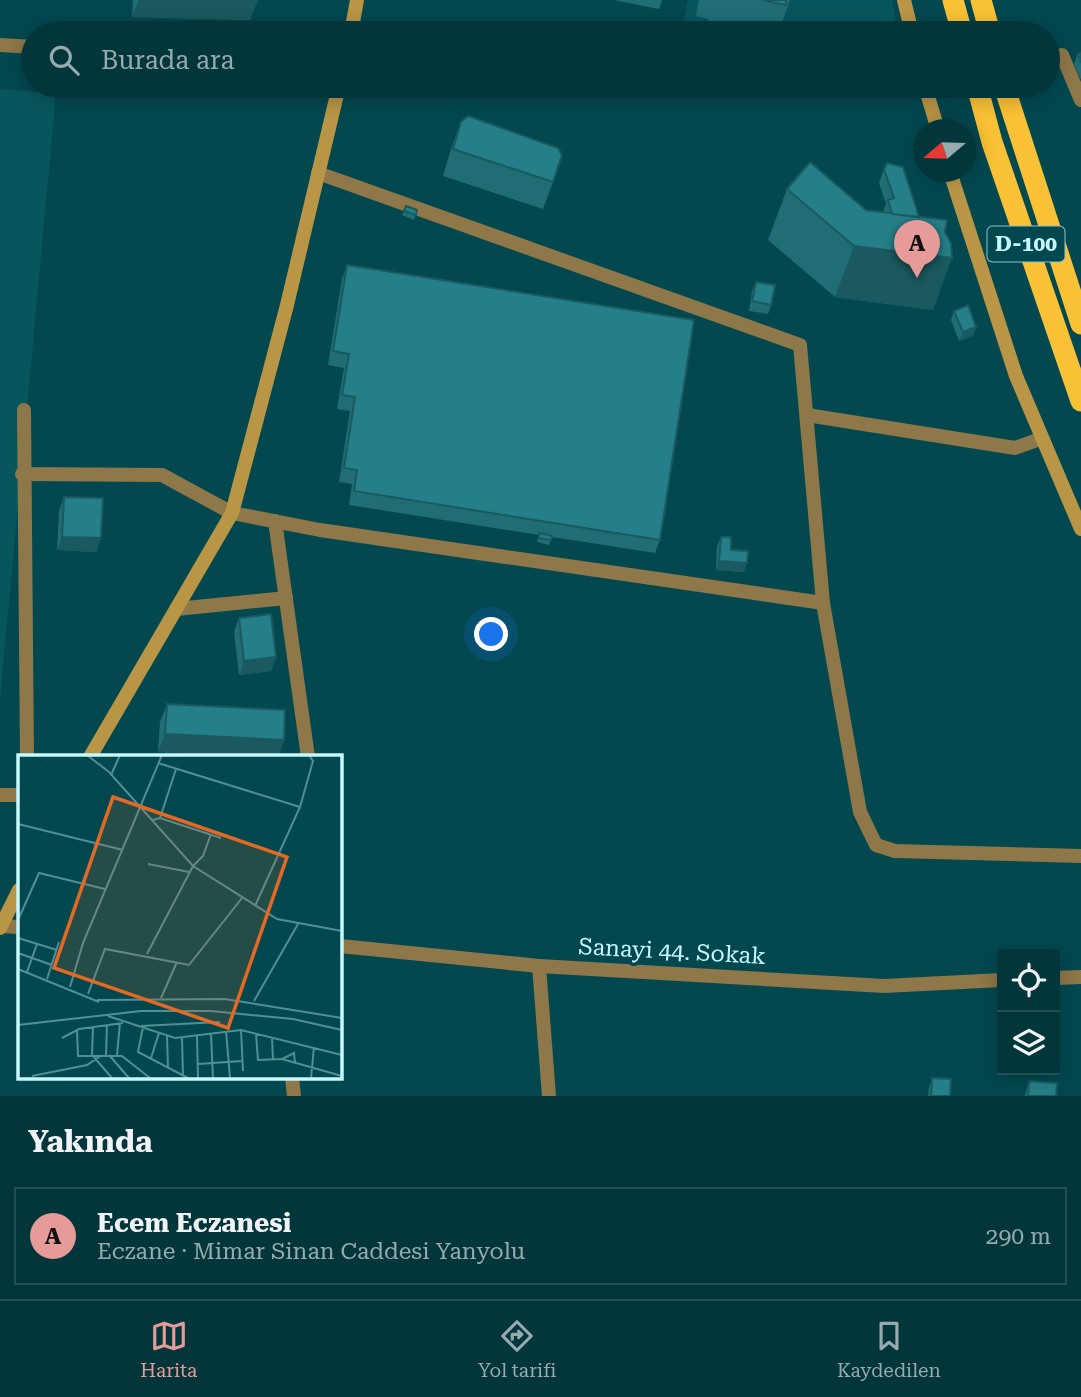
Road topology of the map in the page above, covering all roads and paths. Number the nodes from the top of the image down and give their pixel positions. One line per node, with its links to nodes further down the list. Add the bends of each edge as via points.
1 (357, 0): 5 (street)
2 (904, 0): 6 (street)
3 (953, 0): 7 (highway)
4 (981, 0): 8 (highway)
5 (353, 21)
6 (909, 21)
7 (959, 21)
8 (987, 21)
9 (0, 45): 10 (street)
10 (21, 46)
11 (1062, 55): 16 (street)
12 (336, 98): 18 (street)
13 (929, 98): 17 (street)
14 (981, 98): 21 (highway, D-100)
15 (1008, 98): 20 (highway, D-100)
16 (1081, 100)
17 (935, 119)
18 (318, 173): 23 (street, via 800,345); 26 (street)
19 (953, 182): 24 (street)
20 (1081, 324)
21 (1081, 401)
22 (24, 410): 25 (street)
23 (807, 415): 24 (street, via 1015,448); 30 (street)
24 (1041, 439): 28 (street)
25 (22, 474): 26 (street, via 162,475); 32 (street)
26 (232, 513): 27 (street); 31 (street)
27 (275, 521): 29 (street); 30 (street)
28 (1081, 529)
29 (286, 598): 31 (street); 34 (street)
30 (823, 603): 37 (street, via 860,812 876,845 895,851)
31 (176, 609): 33 (street)
32 (27, 755)
33 (91, 755)
34 (308, 755)
35 (18, 794): 36 (street)
36 (0, 795)
37 (1081, 856)
38 (18, 892): 39 (street)
39 (0, 927): 40 (street)
40 (18, 927)
41 (341, 946): 42 (street, Sanayi 44. Sokak)
42 (539, 966): 45 (street, Sanayi 44. Sokak, via 884,986); 48 (street)
43 (1081, 977): 44 (street)
44 (1060, 978)
45 (997, 980)
46 (292, 1078): 47 (street)
47 (294, 1096)
48 (549, 1096)

